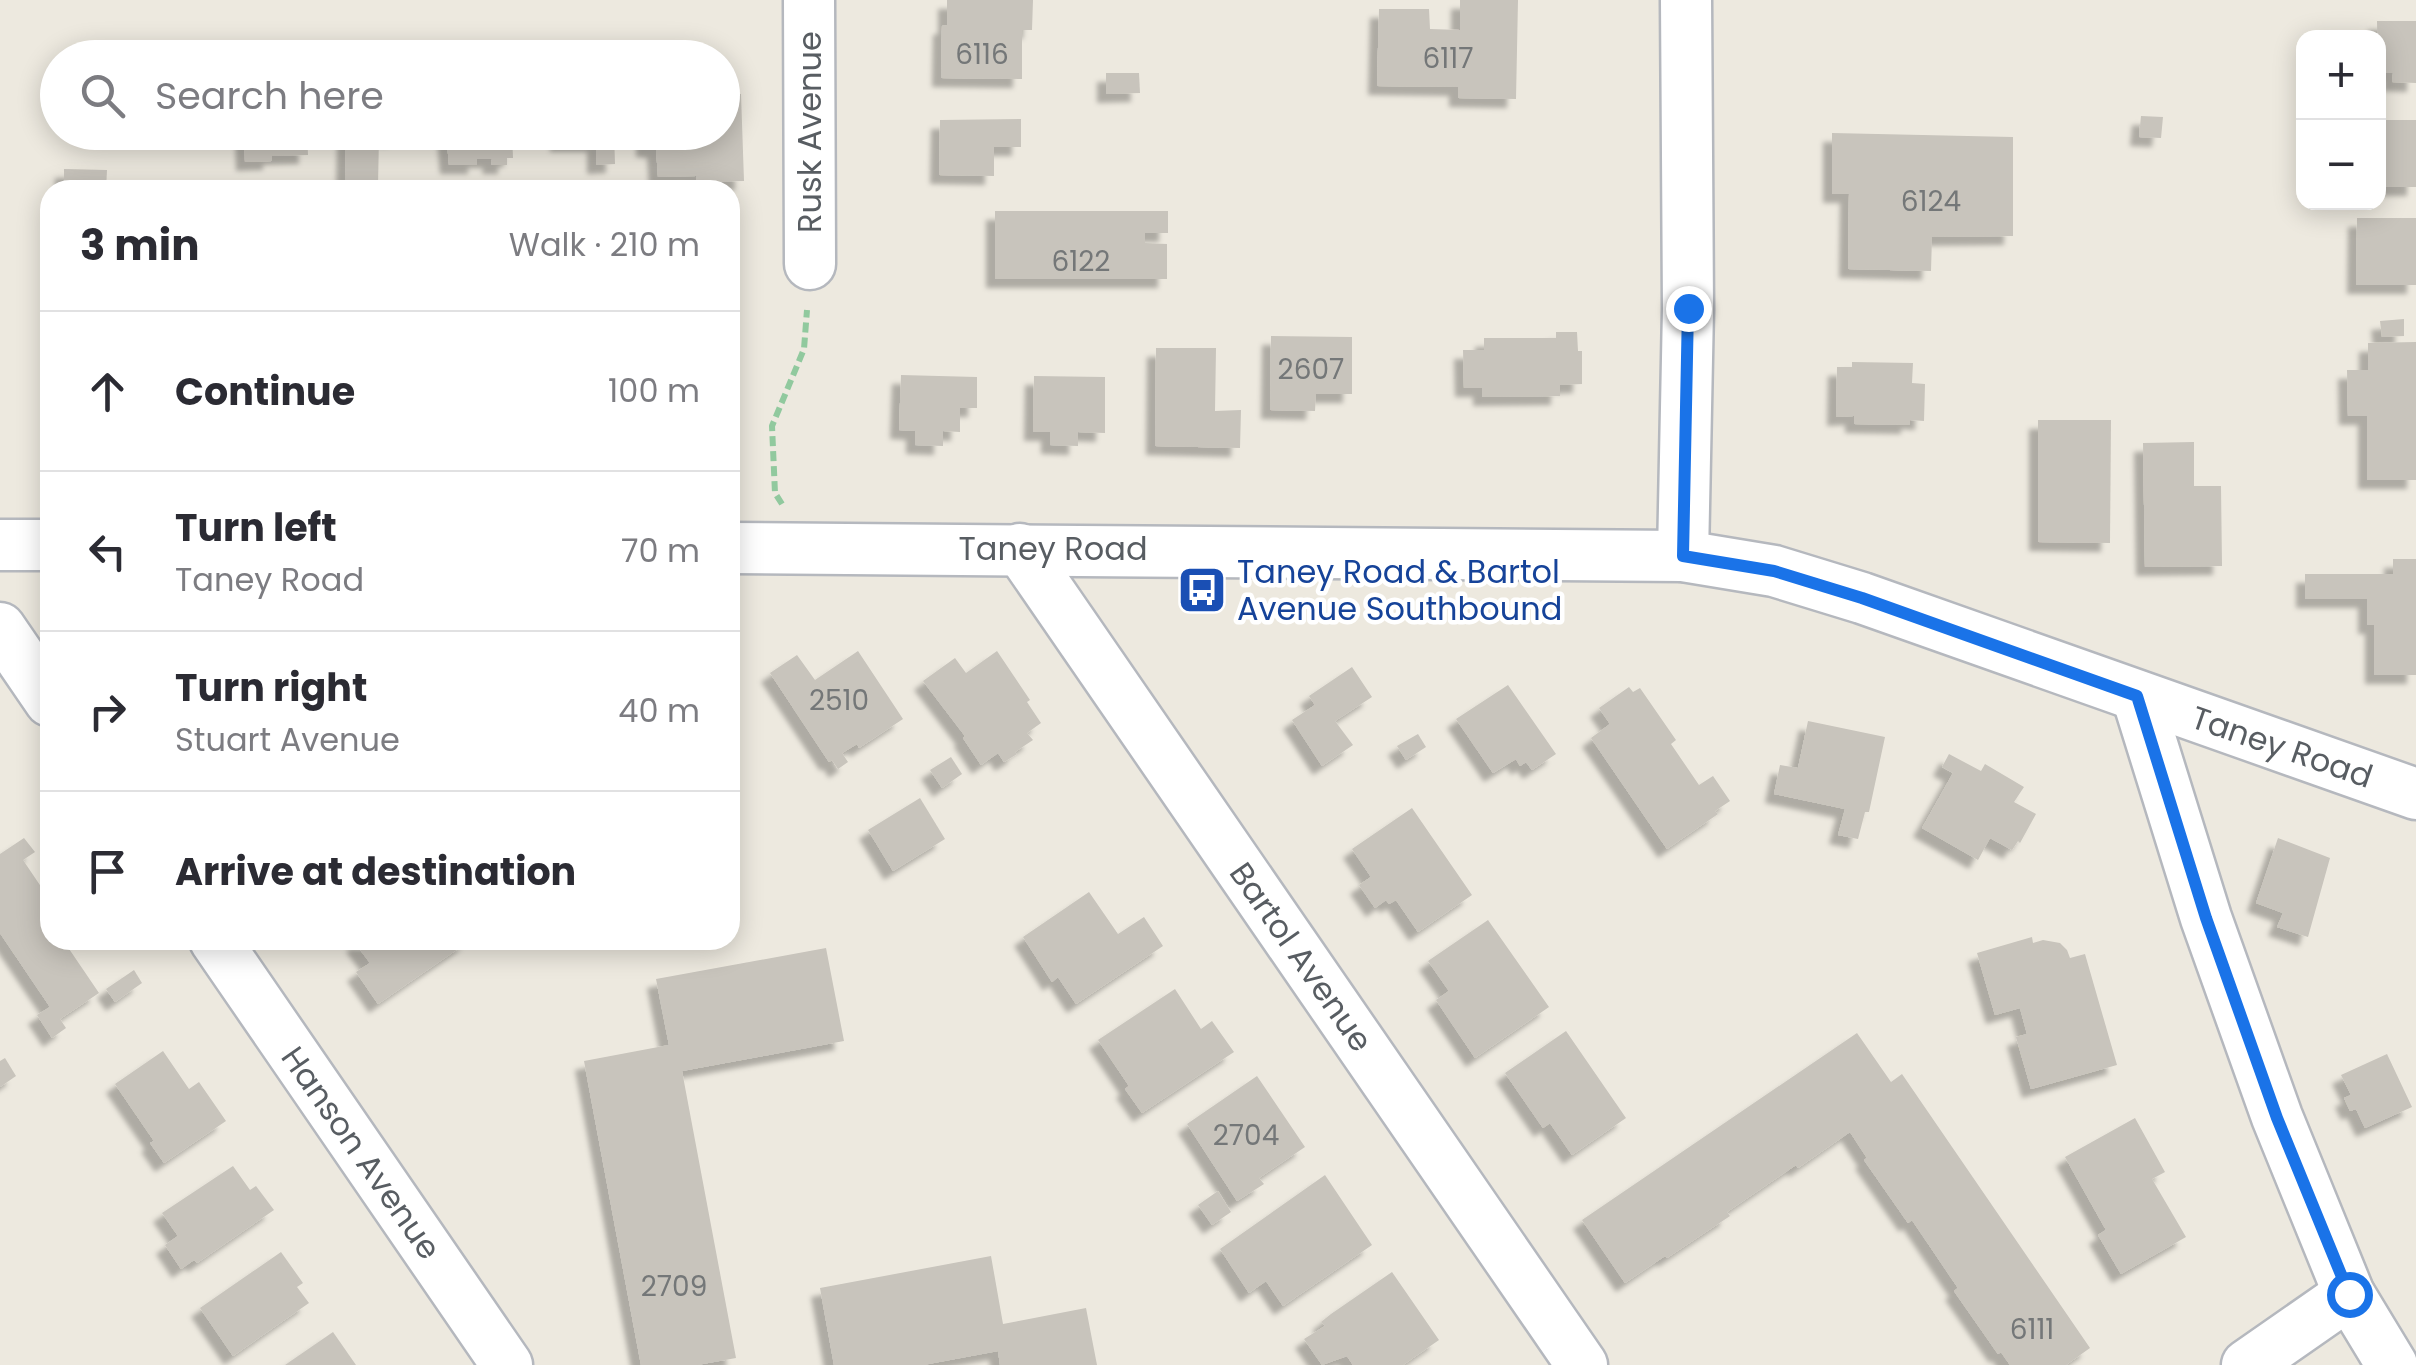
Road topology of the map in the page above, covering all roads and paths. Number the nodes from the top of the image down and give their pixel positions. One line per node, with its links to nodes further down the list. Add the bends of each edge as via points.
1 (809, 0): 3 (street, Rusk Avenue)
2 (1686, 0): 9 (street)
3 (810, 264): 7 (path, via 804,348 772,426 775,493)
4 (0, 545): 5 (street)
5 (40, 545)
6 (740, 548): 7 (street, Taney Road)
7 (809, 548): 8 (street, Taney Road)
8 (1020, 549): 9 (street, Taney Road); 17 (street, Bartol Avenue)
9 (1683, 556): 12 (street, Taney Road, via 1774,571 1862,598)
10 (0, 628): 11 (street)
11 (40, 686)
12 (2137, 696): 13 (street, Taney Road); 15 (street, via 2206,918)
13 (2416, 794)
14 (221, 950): 16 (street, Hanson Avenue)
15 (2349, 1294): 18 (street); 19 (street)
16 (507, 1365)
17 (1582, 1365)
18 (2246, 1365)
19 (2392, 1365)

